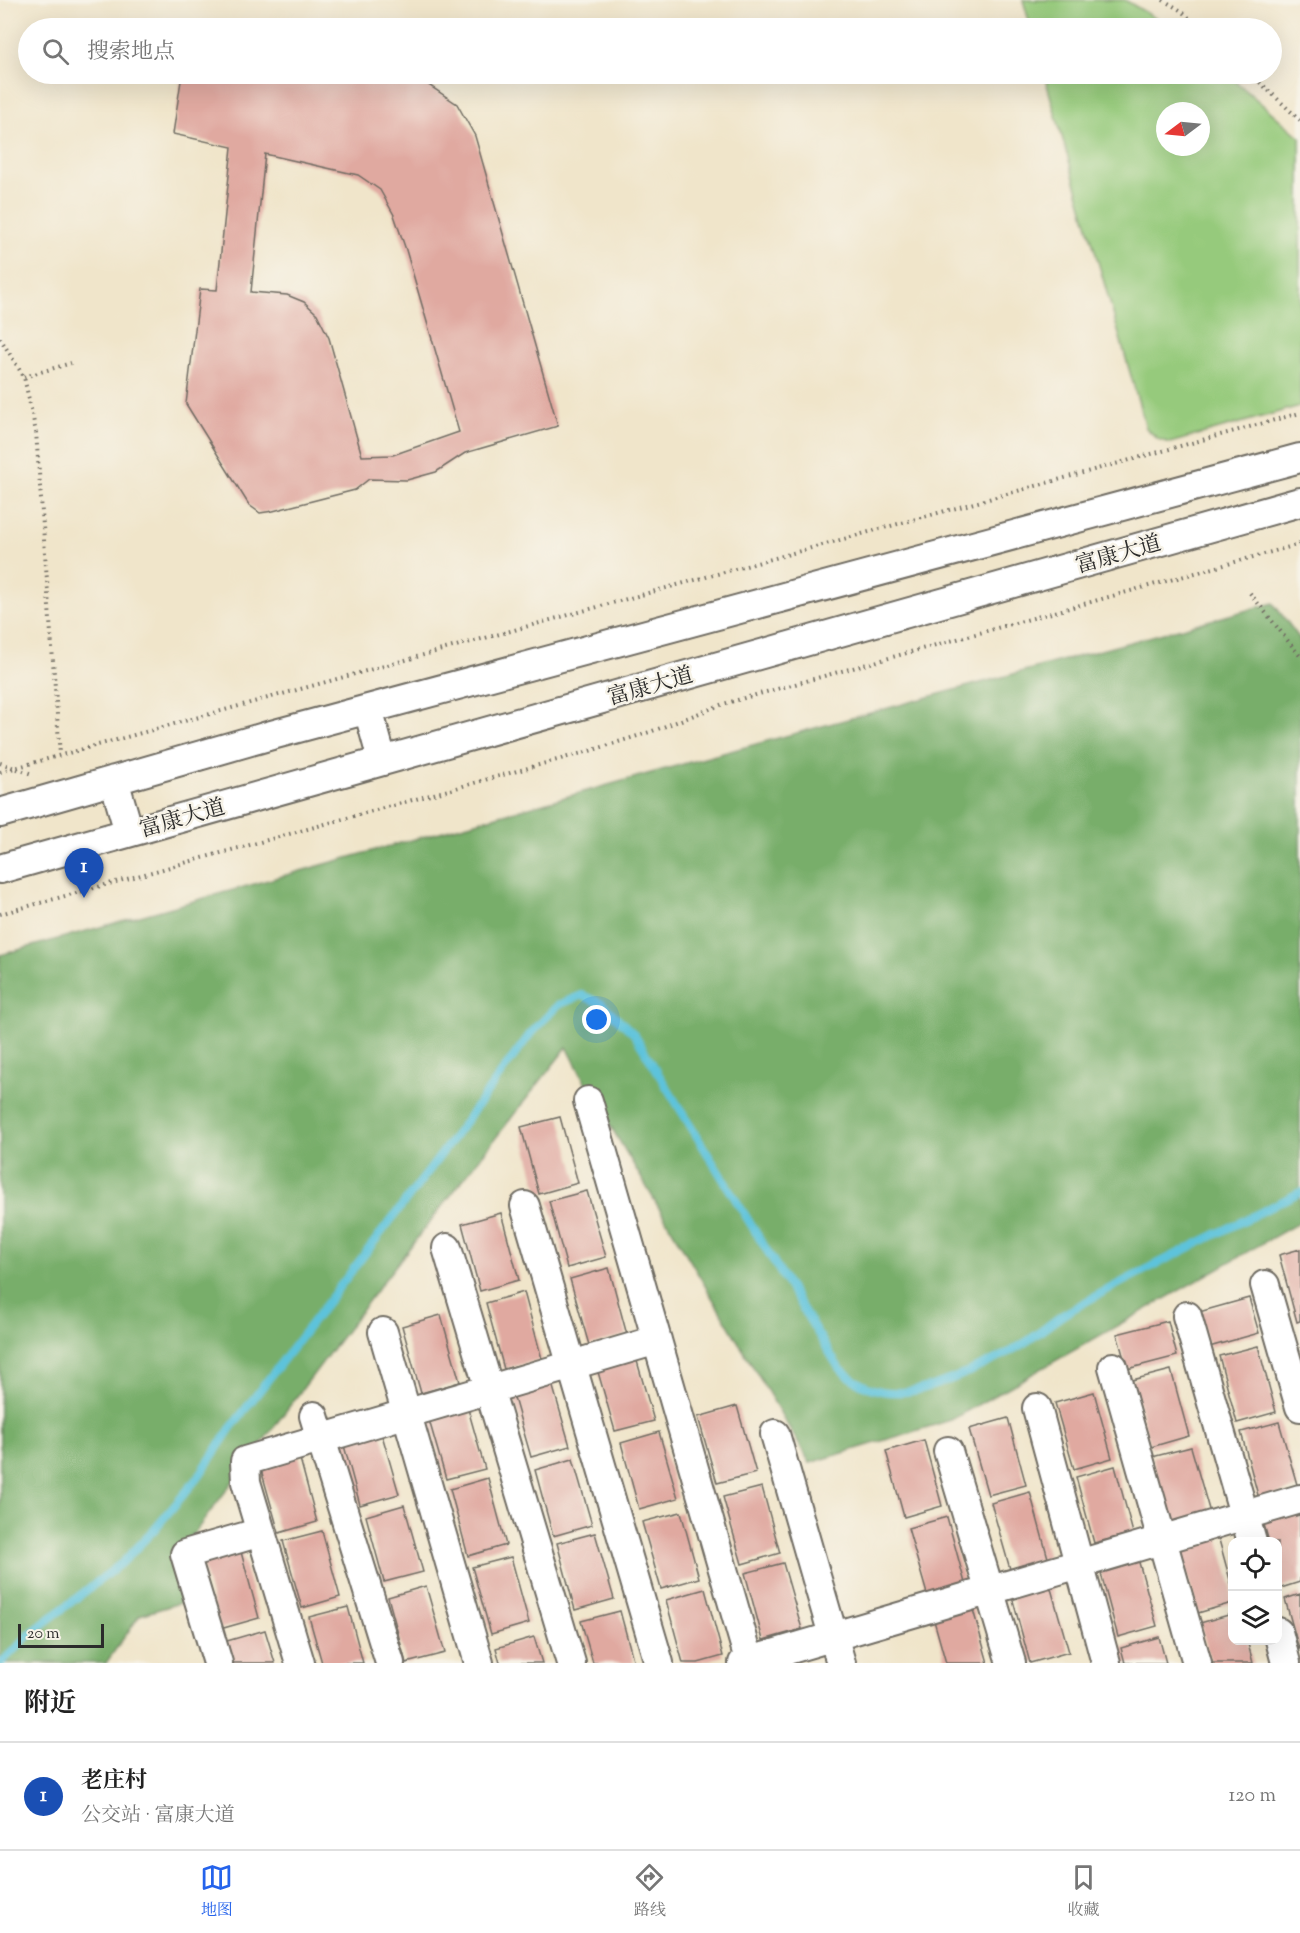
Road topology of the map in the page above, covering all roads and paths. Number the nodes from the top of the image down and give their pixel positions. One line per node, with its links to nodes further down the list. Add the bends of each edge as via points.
1 (1162, 0): 2 (path)
2 (1189, 18)
3 (1262, 84): 4 (path)
4 (1300, 120)
5 (0, 338): 7 (path)
6 (71, 363): 7 (path)
7 (24, 377): 15 (path, via 36,432)
8 (1300, 412): 15 (path)
9 (1300, 458): 14 (street, 富康大道)
10 (1300, 502): 16 (street, 富康大道)
11 (1300, 544): 22 (path, via 723,704 593,750)
12 (1250, 593): 13 (path)
13 (1300, 656)
14 (368, 709): 16 (street); 18 (street, 富康大道)
15 (60, 755): 17 (path)
16 (382, 760): 20 (street, 富康大道)
17 (0, 772)
18 (114, 780): 19 (street, 富康大道); 20 (street)
19 (0, 813)
20 (129, 832): 21 (street, 富康大道)
21 (0, 869)
22 (0, 914)
23 (588, 1101): 29 (street)
24 (525, 1206): 30 (street)
25 (447, 1248): 32 (street)
26 (1264, 1285): 33 (street)
27 (1187, 1316): 40 (street)
28 (383, 1332): 35 (street)
29 (657, 1340): 30 (street); 47 (street)
30 (572, 1365): 32 (street); 53 (street)
31 (1113, 1367): 42 (street)
32 (489, 1389): 35 (street); 52 (street)
33 (1300, 1407)
34 (1037, 1408): 43 (street)
35 (406, 1413): 36 (street); 51 (street)
36 (318, 1427): 41 (street, via 245,1461 246,1482); 50 (street)
37 (775, 1434): 45 (street)
38 (948, 1451): 44 (street)
39 (1300, 1499): 40 (street)
40 (1248, 1528): 42 (street)
41 (261, 1532): 48 (street, via 185,1554); 49 (street)
42 (1162, 1540): 43 (street); 57 (street)
43 (1079, 1564): 44 (street); 56 (street)
44 (988, 1591): 45 (street); 55 (street)
45 (833, 1636): 47 (street); 54 (street)
46 (1281, 1645): 58 (street)
47 (747, 1662)
48 (218, 1663)
49 (300, 1663)
50 (390, 1663)
51 (479, 1663)
52 (571, 1663)
53 (659, 1663)
54 (841, 1663)
55 (1011, 1663)
56 (1106, 1663)
57 (1197, 1663)
58 (1286, 1663)

